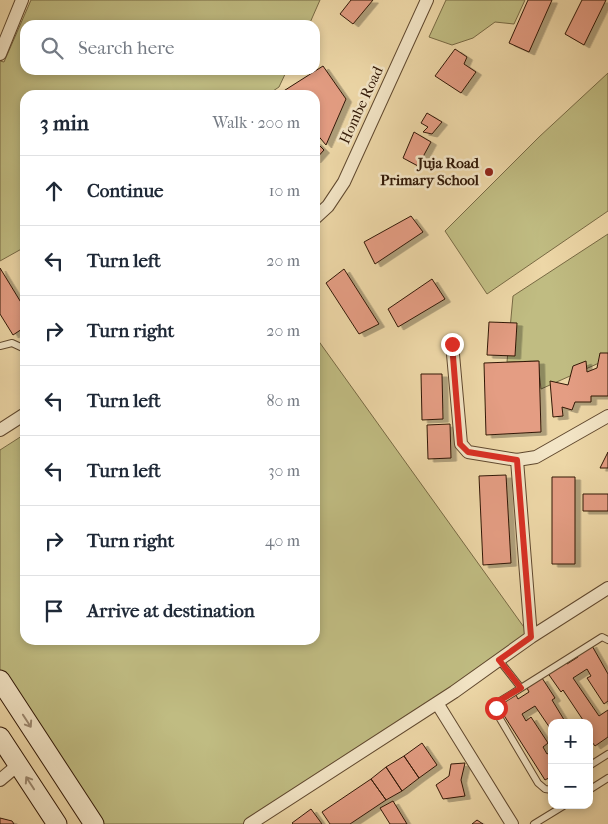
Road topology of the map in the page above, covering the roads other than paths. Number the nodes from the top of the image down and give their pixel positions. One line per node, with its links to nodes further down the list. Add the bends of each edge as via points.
1 (22, 0): 3 (street)
2 (428, 0): 4 (street, Hombe Road, via 344,182)
3 (0, 54)
4 (320, 213)
5 (452, 344): 11 (street, via 460,444 468,452)
6 (0, 346): 7 (lane, via 12,343)
7 (20, 347)
8 (608, 416): 11 (street, via 536,457)
9 (20, 417): 10 (street)
10 (0, 430)
11 (517, 460): 13 (street)
12 (608, 588): 13 (street)
13 (531, 637): 15 (street)
14 (608, 640): 17 (lane, via 602,637)
15 (499, 660): 17 (lane); 18 (street)
16 (0, 680): 29 (main road, one-way to 29)
17 (521, 688): 26 (lane, via 497,702 496,712 538,783)
18 (437, 703): 30 (street); 31 (street)
19 (0, 737): 22 (main road)
20 (608, 754): 21 (lane)
21 (592, 764)
22 (18, 765): 24 (street); 28 (main road, one-way to 22)
23 (608, 778): 25 (lane)
24 (0, 780)
25 (593, 787)
26 (548, 789)
27 (558, 809): 32 (lane)
28 (57, 824)
29 (94, 824)
30 (250, 824)
31 (512, 824)
32 (534, 824)

